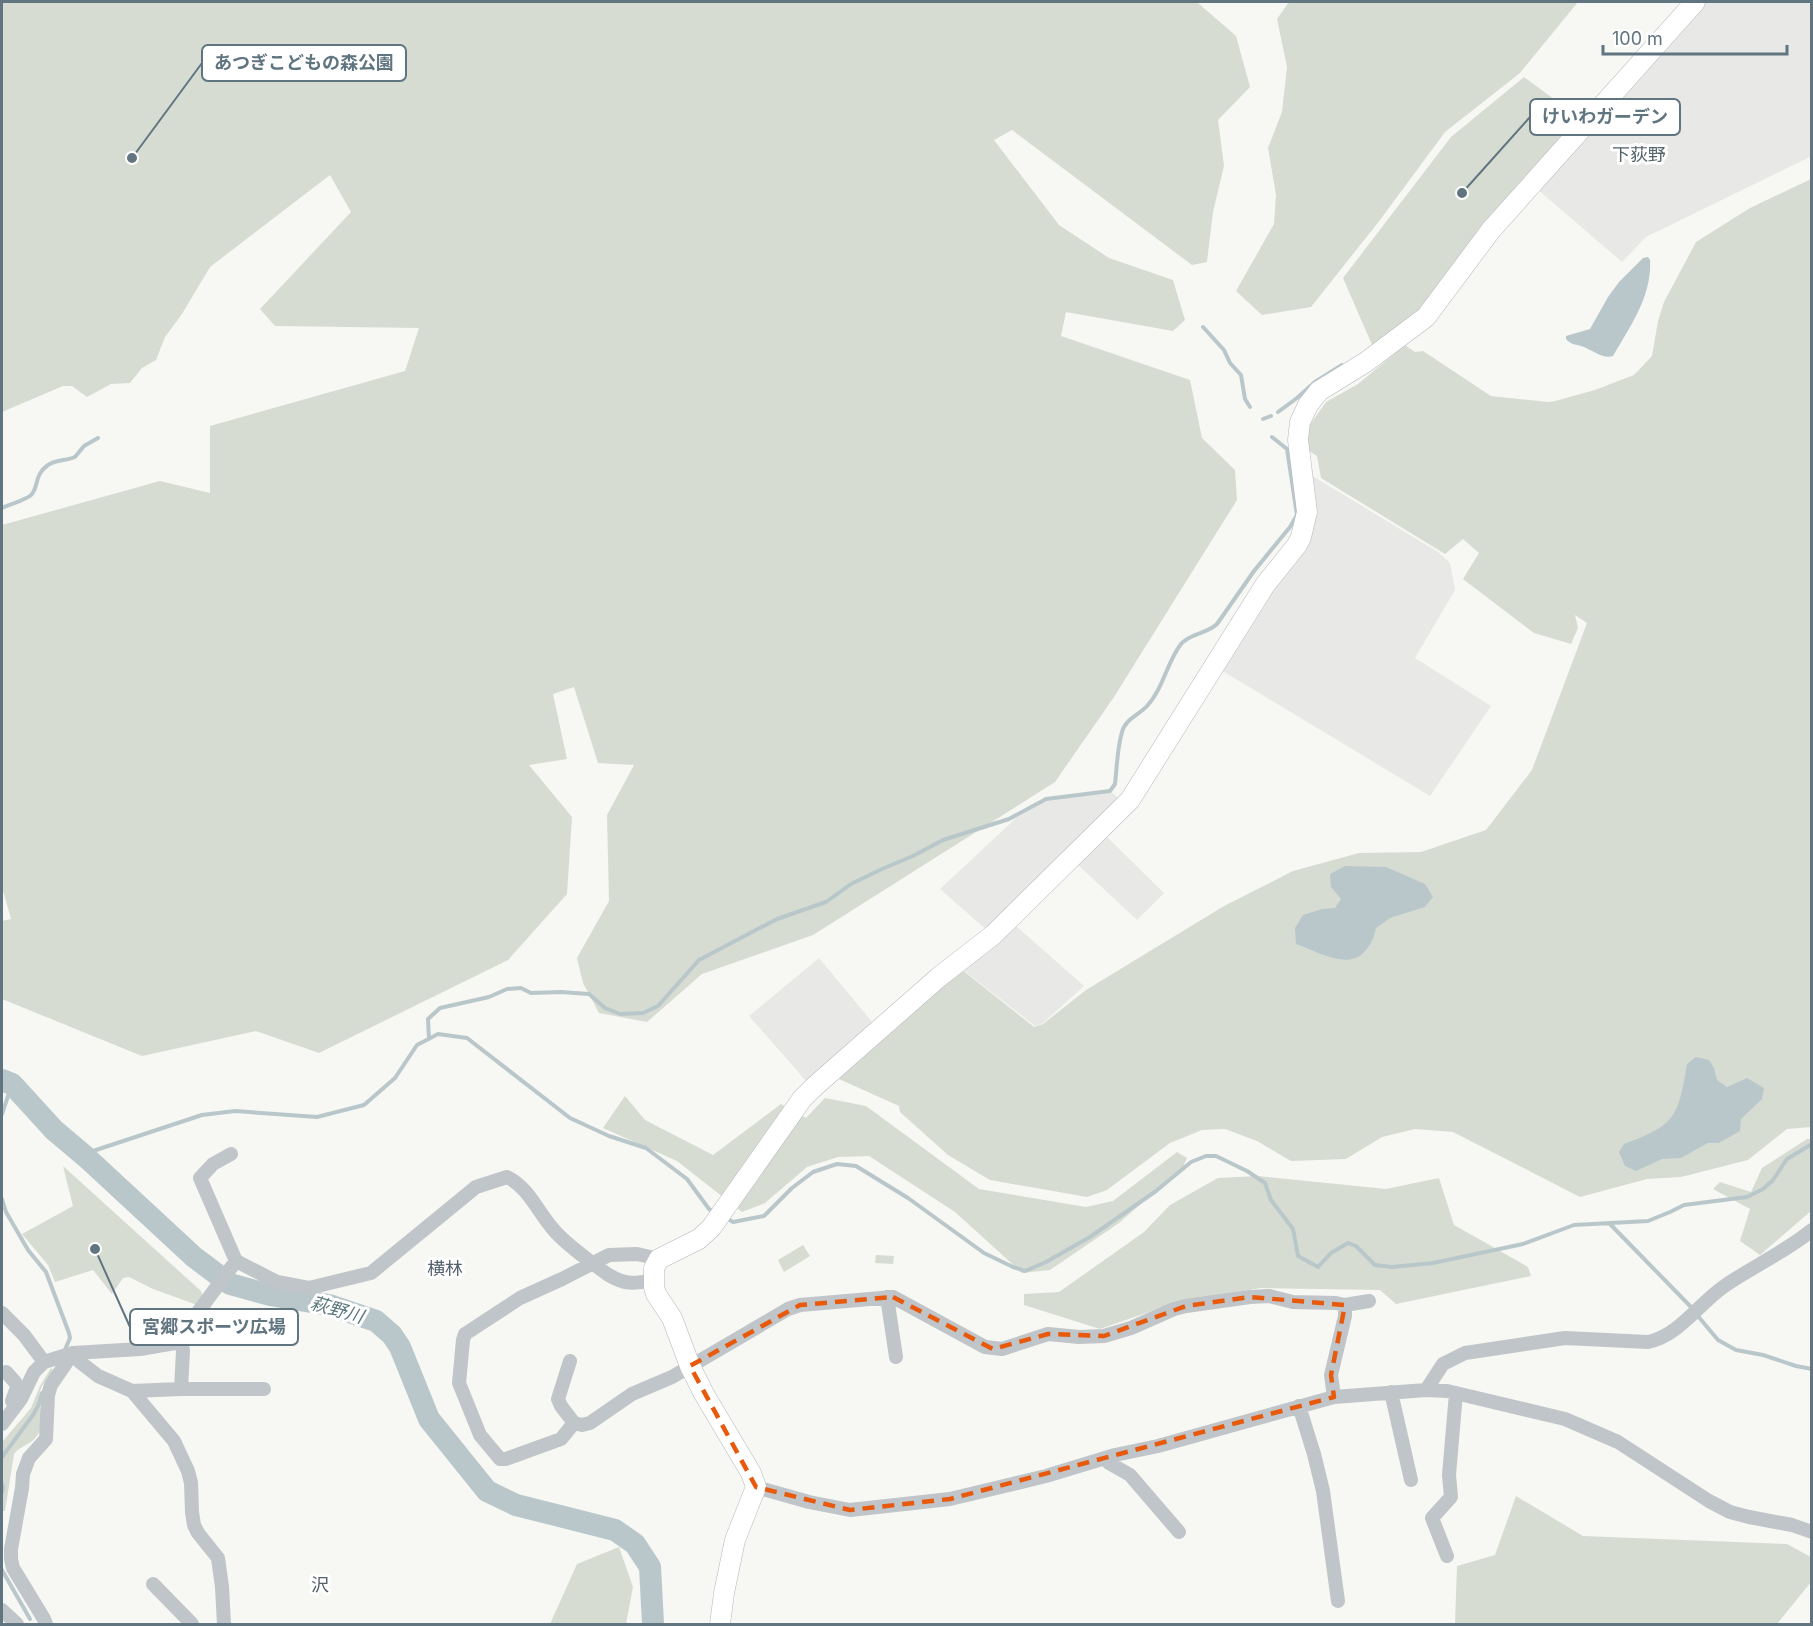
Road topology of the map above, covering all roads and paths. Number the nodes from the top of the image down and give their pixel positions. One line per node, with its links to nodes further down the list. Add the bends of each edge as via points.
1 (1695, 2): 4 (street, via 1491,230 1426,317 1319,391 1308,405 1300,422 1298,440 1307,512 1301,537 1265,585 1130,800 993,935 815,1086 699,1239)
2 (231, 1154): 6 (street, via 213,1164 200,1178)
3 (1812, 1230): 21 (street, via 1723,1287 1661,1339 1648,1342 1565,1338 1465,1353 1443,1364)
4 (659, 1259): 5 (street, via 636,1254 609,1255); 7 (street)
5 (592, 1263): 6 (street, via 554,1231 523,1189 507,1178 476,1187 371,1273 309,1288 277,1282); 7 (street, via 614,1278 633,1284); 28 (street, via 520,1298 471,1329 463,1340 459,1383 480,1435 500,1459 561,1439)
6 (233, 1265): 12 (street)
7 (653, 1280): 17 (street)
8 (887, 1297): 10 (street, via 894,1297 993,1349 1048,1334 1104,1336 1174,1309 1250,1296); 14 (street); 17 (street, via 788,1309)
9 (1369, 1301): 10 (street)
10 (1345, 1305): 25 (street, via 1331,1375)
11 (2, 1313): 16 (street)
12 (180, 1337): 13 (street, via 175,1343 140,1349); 19 (street)
13 (68, 1355): 16 (street); 22 (street, via 98,1376); 40 (street, via 48,1395 46,1439 29,1458 22,1474 10,1559)
14 (896, 1357)
15 (570, 1361): 28 (street, via 558,1399)
16 (44, 1362): 27 (street)
17 (690, 1366): 28 (street, via 632,1394 590,1423); 32 (street)
18 (6, 1372): 27 (street, via 17,1387)
19 (181, 1389): 20 (street); 22 (street)
20 (264, 1389)
21 (1426, 1390): 23 (street); 24 (street)
22 (132, 1391): 42 (street, via 174,1441 188,1472 195,1525 218,1558)
23 (1391, 1392): 25 (street); 31 (street)
24 (1456, 1393): 34 (street, via 1565,1419 1618,1442 1730,1512); 35 (street, via 1449,1474 1451,1497 1432,1518)
25 (1334, 1397): 26 (street)
26 (1299, 1406): 30 (street); 37 (street, via 1323,1491)
27 (11, 1412): 29 (street)
28 (574, 1423)
29 (2, 1424)
30 (1106, 1458): 32 (street, via 950,1499 850,1510); 33 (street, via 1130,1475)
31 (1411, 1480)
32 (756, 1487): 43 (street, via 735,1540)
33 (1179, 1532)
34 (1812, 1532)
35 (1447, 1556)
36 (153, 1584): 41 (street)
37 (1338, 1601)
38 (2, 1610): 39 (street)
39 (17, 1624)
40 (46, 1624)
41 (192, 1624)
42 (224, 1624)
43 (720, 1624)

